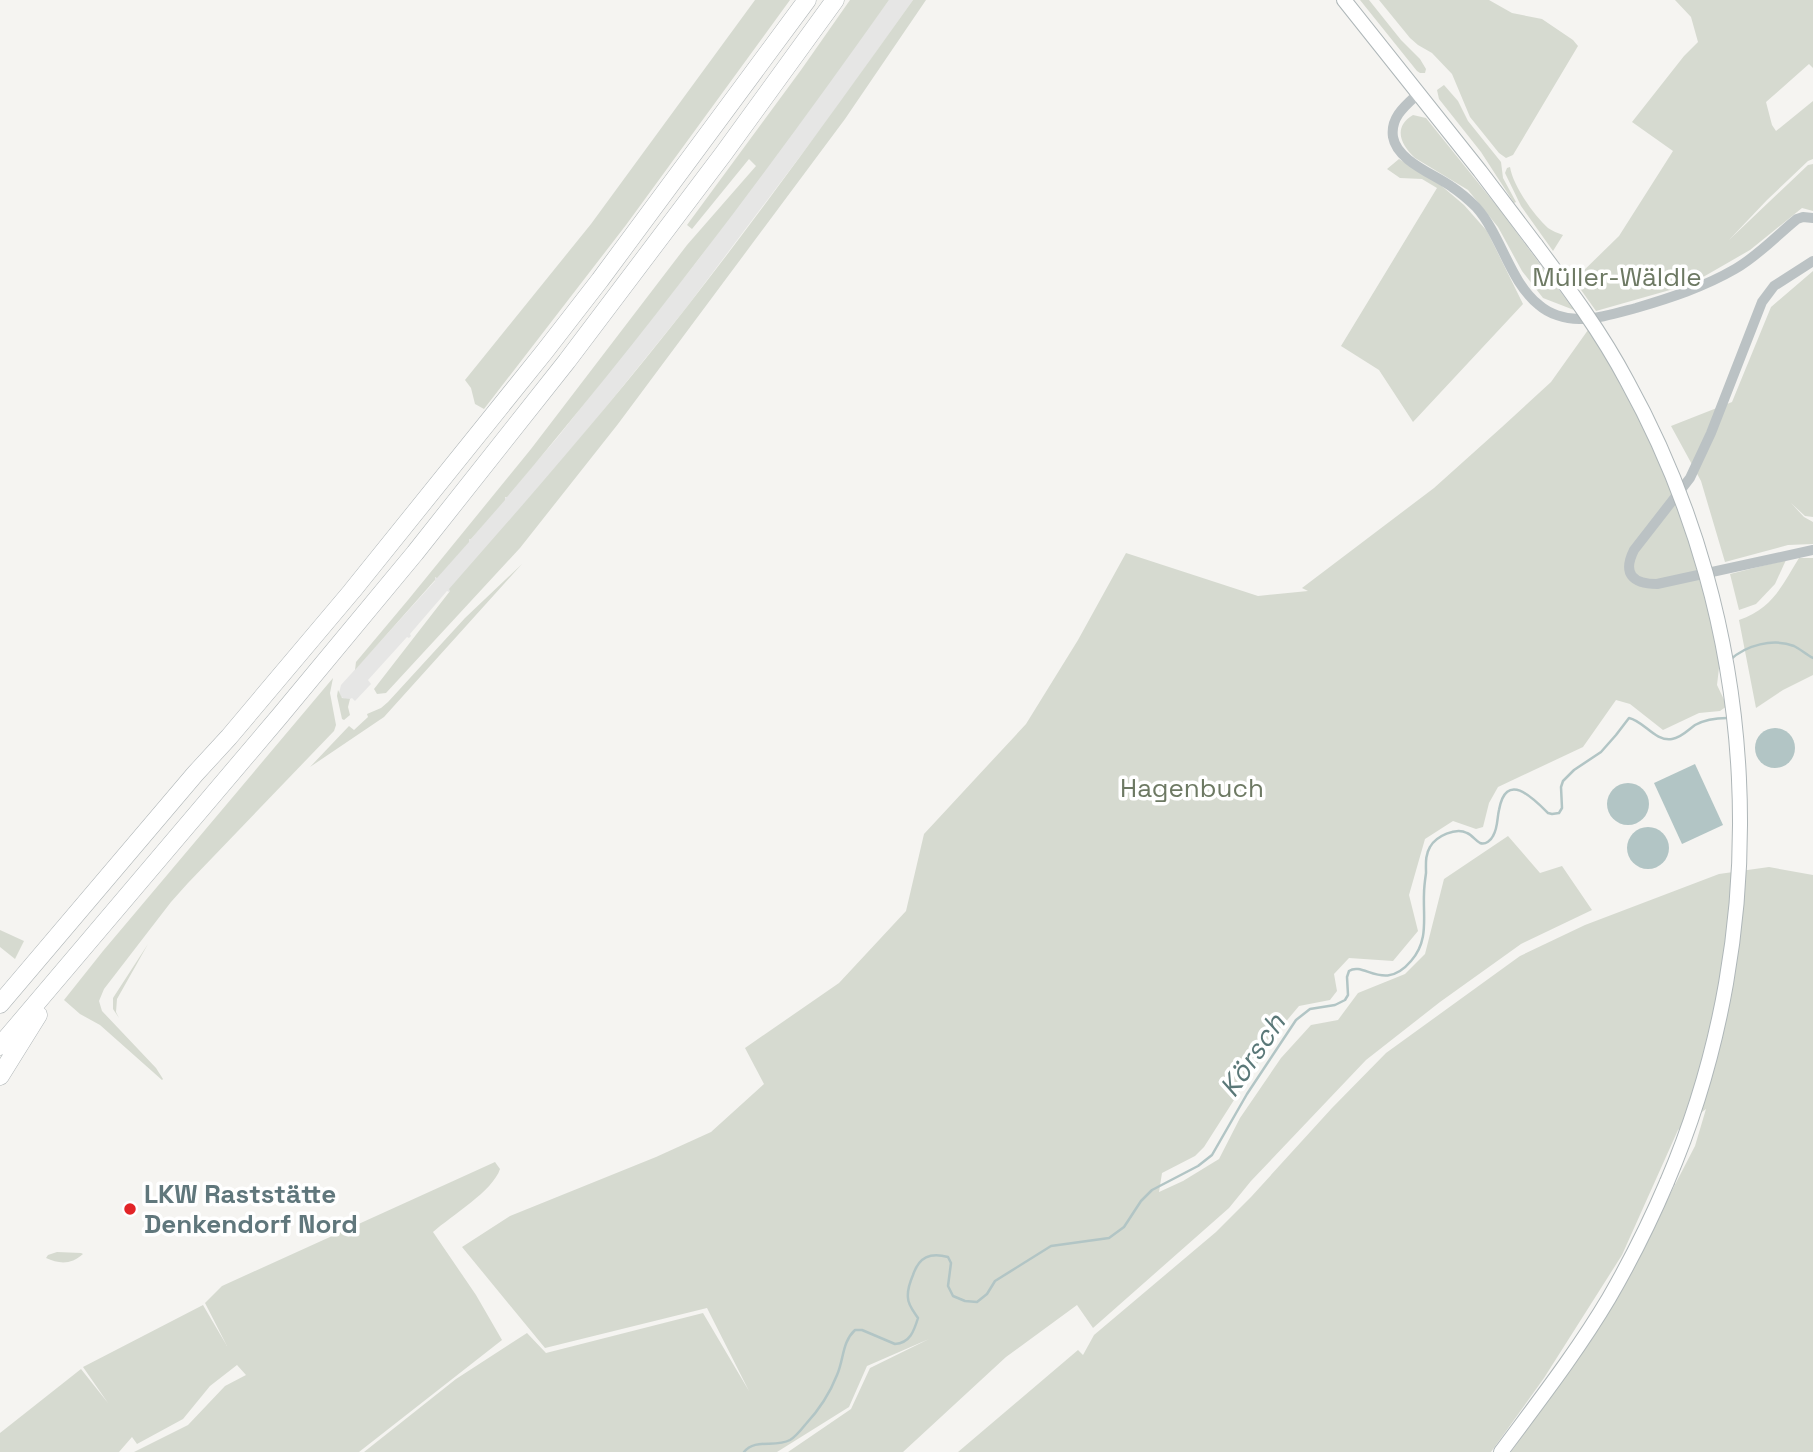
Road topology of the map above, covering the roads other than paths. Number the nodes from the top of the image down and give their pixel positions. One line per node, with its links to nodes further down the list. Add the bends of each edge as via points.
1 (800, 0): 5 (highway)
2 (807, 0): 5 (highway)
3 (835, 0): 10 (highway, via 583,339 415,553)
4 (1344, 0): 6 (main road)
5 (791, 21): 11 (highway, via 600,280 421,507)
6 (1419, 93): 7 (street, via 1395,119 1393,135 1399,151 1477,209 1527,293 1556,314 1577,319 1602,317 1660,301 1734,270 1797,219); 14 (main road, bridge, via 1595,326 1659,445 1709,583 1734,712 1740,782 1732,950 1724,1001 1692,1119 1647,1227 1609,1297)
7 (1813, 218)
8 (1813, 261): 9 (street, via 1774,286 1762,302 1690,478 1633,550 1628,568 1638,581 1657,584)
9 (1813, 550)
10 (85, 946): 12 (highway); 13 (highway)
11 (0, 1004)
12 (0, 1046)
13 (0, 1076)
14 (1501, 1452)

